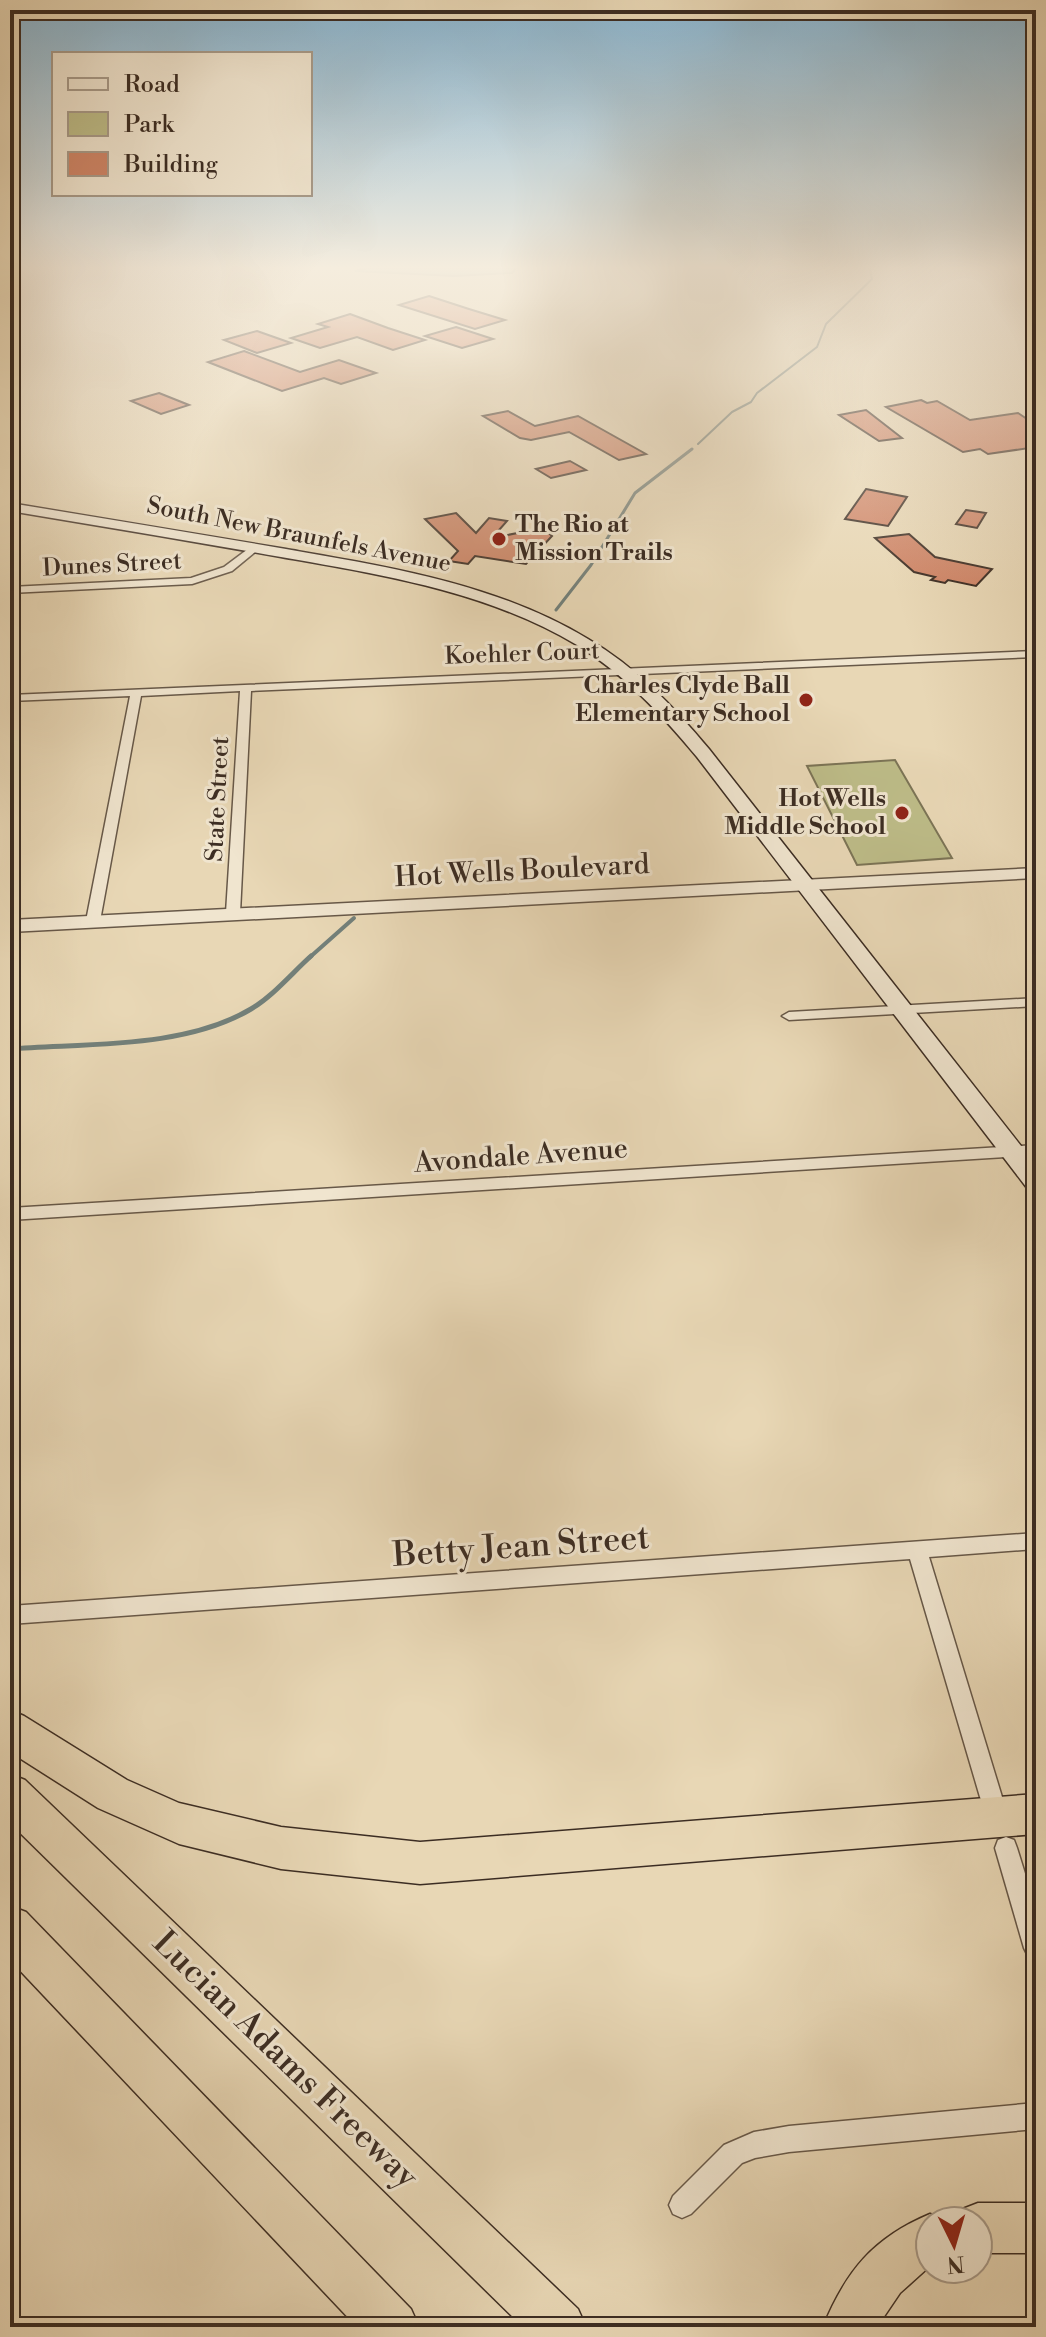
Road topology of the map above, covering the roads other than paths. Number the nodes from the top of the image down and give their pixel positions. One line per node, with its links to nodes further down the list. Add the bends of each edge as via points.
1 (10, 507): 2 (main road, South New Braunfels Avenue)
2 (255, 548): 3 (street, Dunes Street, via 228,569 192,581); 5 (main road, South New Braunfels Avenue, via 401,574 488,598 565,632)
3 (10, 590)
4 (1036, 654): 5 (street, Koehler Court)
5 (625, 672): 6 (street, Koehler Court); 10 (main road, South New Braunfels Avenue, via 667,709)
6 (246, 688): 7 (street, Koehler Court); 11 (street, State Street)
7 (136, 693): 8 (street, Koehler Court); 12 (street)
8 (10, 698)
9 (1036, 873): 10 (street, Hot Wells Boulevard)
10 (805, 884): 11 (street, Hot Wells Boulevard); 15 (main road, South New Braunfels Avenue)
11 (233, 913): 12 (street, Hot Wells Boulevard)
12 (93, 921): 13 (street, Hot Wells Boulevard)
13 (10, 926)
14 (1036, 1002): 15 (street)
15 (904, 1010): 16 (street); 18 (main road, South New Braunfels Avenue)
16 (789, 1016)
17 (1036, 1150): 18 (street, Avondale Avenue)
18 (1013, 1151): 19 (main road, South New Braunfels Avenue); 20 (street, Avondale Avenue)
19 (1036, 1182)
20 (10, 1214)
21 (1036, 1541): 22 (street, Betty Jean Street)
22 (917, 1550): 23 (street, Betty Jean Street); 26 (street)
23 (10, 1615)
24 (10, 1729): 27 (highway, via 144,1810 209,1832 250,1844 405,1862)
25 (10, 1794): 37 (highway, Lucian Adams Freeway)
26 (991, 1797)
27 (1036, 1814)
28 (1006, 1848): 30 (street)
29 (10, 1928): 36 (highway)
30 (1036, 1948)
31 (1036, 2116): 32 (street, via 754,2145 733,2154)
32 (682, 2205)
33 (994, 2228): 34 (highway)
34 (1036, 2228)
35 (914, 2246): 38 (highway, via 860,2304)
36 (393, 2327)
37 (560, 2327)
38 (849, 2327)

